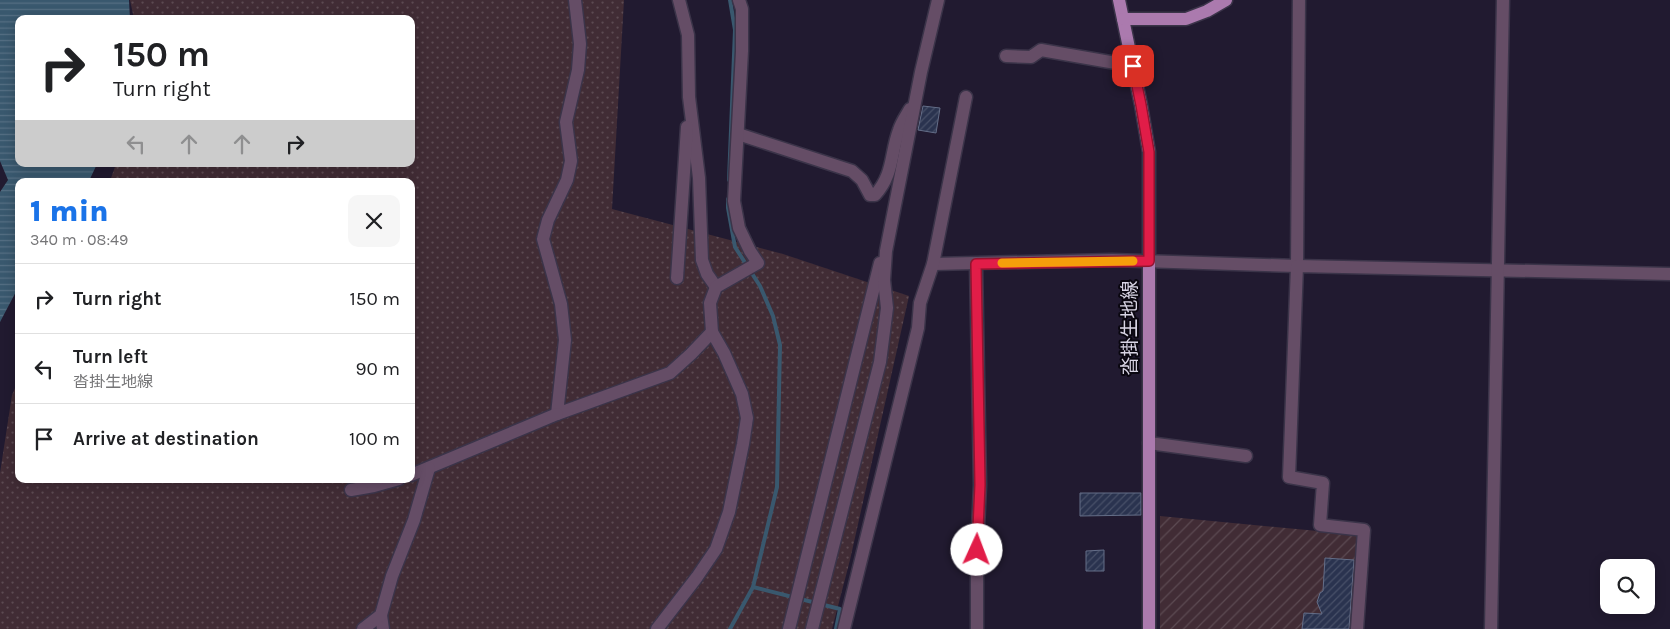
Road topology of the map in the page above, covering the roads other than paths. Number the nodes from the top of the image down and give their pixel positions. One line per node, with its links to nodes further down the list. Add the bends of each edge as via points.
1 (575, 0): 26 (street, via 580,44 578,70 566,122 571,161 567,180 548,220 543,239 561,304 565,340)
2 (679, 0): 13 (street, via 688,35)
3 (739, 0): 15 (street, via 742,51)
4 (938, 0): 12 (street)
5 (1119, 0): 9 (main road, 沓掛生地線)
6 (1226, 0): 9 (main road, via 1186,19)
7 (1299, 0): 20 (street)
8 (1502, 0): 21 (street)
9 (1123, 18): 11 (main road, 沓掛生地線)
10 (1006, 56): 11 (street, via 1031,57 1041,50)
11 (1133, 66): 17 (main road, 沓掛生地線, via 1149,152)
12 (917, 96): 15 (street, via 899,130 884,185 875,195 870,194 852,171); 16 (street)
13 (689, 97): 23 (street); 24 (street, via 699,178 702,260)
14 (966, 97): 18 (street)
15 (738, 134): 24 (street, via 734,201 739,228 758,263)
16 (886, 251): 37 (street, via 872,290); 38 (street, via 886,308 880,362)
17 (1149, 261): 19 (street); 20 (street); 27 (main road, 沓掛生地線)
18 (933, 264): 19 (street); 39 (street, via 920,303 918,328)
19 (976, 264): 40 (street, via 980,485)
20 (1297, 266): 21 (street); 42 (street, via 1290,477 1323,482 1320,525 1364,530)
21 (1497, 271): 22 (street); 43 (street)
22 (1670, 274)
23 (677, 278)
24 (716, 287): 25 (street, via 710,303)
25 (712, 332): 26 (street, via 670,373); 36 (street, via 742,394 746,418 736,482 716,549)
26 (557, 414): 29 (street)
27 (1149, 443): 28 (street); 41 (main road, 沓掛生地線)
28 (1246, 456)
29 (429, 468): 30 (street); 33 (street)
30 (415, 473)
31 (385, 483): 32 (street)
32 (351, 490)
33 (381, 615): 34 (street); 35 (street)
34 (363, 629)
35 (384, 629)
36 (657, 629)
37 (789, 629)
38 (812, 629)
39 (844, 629)
40 (977, 629)
41 (1149, 629)
42 (1357, 629)
43 (1491, 629)

